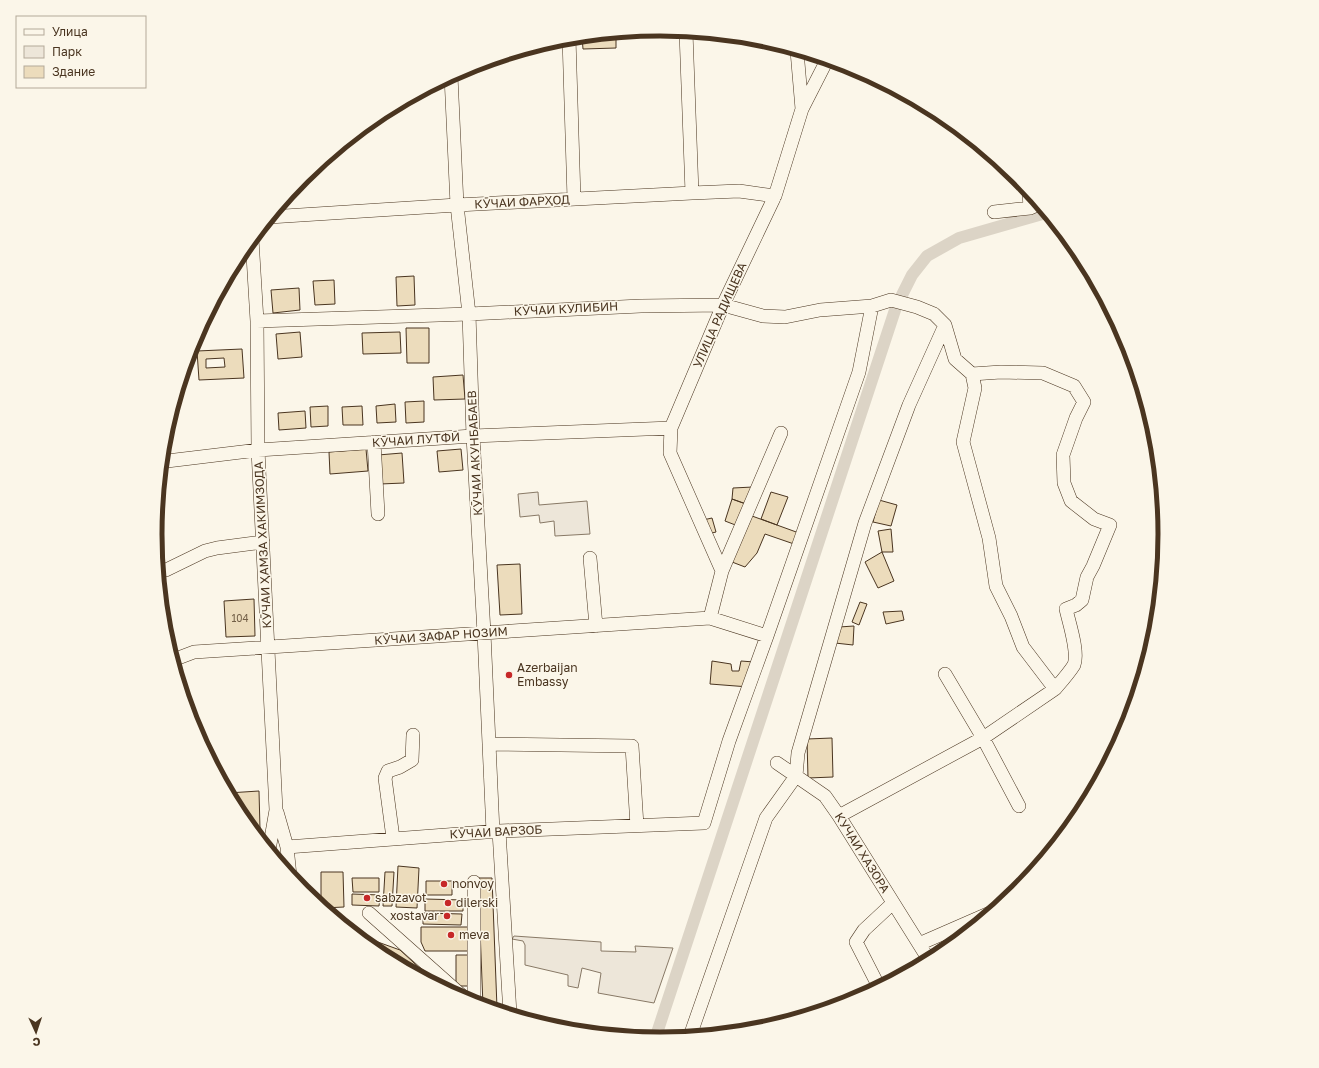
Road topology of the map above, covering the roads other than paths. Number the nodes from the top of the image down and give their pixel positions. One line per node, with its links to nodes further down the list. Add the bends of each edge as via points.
1 (686, 37): 7 (street)
2 (569, 45): 9 (street)
3 (797, 56): 6 (street)
4 (825, 64): 6 (street, УЛИЦА РАДИЩЕВА)
5 (451, 82): 10 (street, КӮЧАИ АКУНБАБАЕВ)
6 (802, 109): 8 (street, УЛИЦА РАДИЩЕВА)
7 (692, 193): 8 (street, КӮЧАИ ФАРҲОД, via 738,191); 9 (street, КӮЧАИ ФАРҲОД)
8 (775, 196): 15 (street, УЛИЦА РАДИЩЕВА)
9 (574, 199): 10 (street, КӮЧАИ ФАРҲОД)
10 (456, 205): 13 (street, КӮЧАИ ФАРҲОД); 17 (street, КӮЧАИ АКУНБАБАЕВ)
11 (1035, 206): 12 (street)
12 (994, 212)
13 (276, 217)
14 (252, 247): 18 (street, КӮЧАИ ҲАМЗА ХАКИМЗОДА)
15 (723, 305): 16 (street, КӮЧАИ КУЛИБИН, via 763,316 785,317 820,310); 17 (street, КӮЧАИ КУЛИБИН); 21 (street, УЛИЦА РАДИЩЕВА)
16 (872, 306): 19 (street, КӮЧАИ КУЛИБИН, via 891,300 917,307 934,314); 35 (street, via 859,372)
17 (469, 314): 18 (street, КӮЧАИ КУЛИБИН); 23 (street, КӮЧАИ АКУНБАБАЕВ)
18 (257, 321): 25 (street, КӮЧАИ ҲАМЗА ХАКИМЗОДА)
19 (944, 326): 20 (street, via 955,359); 44 (street, via 908,405 865,523 798,753)
20 (972, 374): 39 (street, via 975,388 963,442 989,538 996,586 1023,647); 39 (street, via 1043,373 1074,386 1084,402 1063,455 1064,483 1071,501 1094,519 1110,525 1087,577 1082,600 1066,610 1073,638 1074,664)
21 (671, 428): 23 (street, КӮЧАИ ЛУТФӢ); 31 (street, УЛИЦА РАДИЩЕВА, via 670,453)
22 (781, 433): 31 (street)
23 (473, 436): 24 (street, КӮЧАИ ЛУТФӢ); 34 (street, КӮЧАИ АКУНБАБАЕВ)
24 (374, 442): 25 (street, КӮЧАИ ЛУТФӢ); 27 (street)
25 (258, 450): 26 (street, КӮЧАИ ЛУТФӢ); 28 (street, КӮЧАИ ҲАМЗА ХАКИМЗОДА)
26 (168, 459)
27 (378, 514)
28 (263, 542): 30 (street, via 205,551); 36 (street, КӮЧАИ ҲАМЗА ХАКИМЗОДА)
29 (590, 558): 33 (street)
30 (166, 570)
31 (722, 571): 32 (street)
32 (710, 618): 33 (street, КӮЧАИ ЗАФАР НОЗИМ); 35 (street)
33 (596, 626): 34 (street, КӮЧАИ ЗАФАР НОЗИМ)
34 (484, 633): 36 (street, КӮЧАИ ЗАФАР НОЗИМ); 42 (street, КӮЧАИ АКУНБАБАЕВ)
35 (767, 636): 48 (street, КӮЧАИ ВАРЗОБ, via 729,741 704,823)
36 (269, 647): 37 (street, КӮЧАИ ЗАФАР НОЗИМ, via 194,652); 46 (street, КӮЧАИ ҲАМЗА ХАКИМЗОДА)
37 (177, 658)
38 (945, 674): 41 (street)
39 (1055, 690): 41 (street)
40 (413, 736): 50 (street, via 412,760 388,771 385,778)
41 (983, 738): 45 (street); 47 (street)
42 (489, 744): 48 (street, via 632,746); 49 (street, КӮЧАИ АКУНБАБАЕВ)
43 (777, 763): 44 (street, КУЧАИ ХАЗОРА)
44 (796, 776): 47 (street, КУЧАИ ХАЗОРА, via 825,796); 64 (street, via 766,818)
45 (1019, 806)
46 (276, 810): 51 (street, КӮЧАИ ҲАМЗА ХАКИМЗОДА); 52 (street)
47 (839, 816): 55 (street, КУЧАИ ХАЗОРА)
48 (637, 826): 49 (street, КӮЧАИ ВАРЗОБ)
49 (496, 831): 50 (street, КӮЧАИ ВАРЗОБ); 63 (street, КӮЧАИ АКУНБАБАЕВ)
50 (393, 838): 52 (street, КӮЧАИ ВАРЗОБ)
51 (270, 844)
52 (287, 847): 53 (street)
53 (289, 866)
54 (474, 882): 62 (street)
55 (893, 903): 58 (street, КУЧАИ ХАЗОРА); 60 (street, via 864,930 856,942)
56 (369, 914): 61 (street)
57 (973, 920): 58 (street)
58 (919, 944): 59 (street, КУЧАИ ХАЗОРА)
59 (925, 954)
60 (877, 982)
61 (451, 986)
62 (474, 996)
63 (510, 1009)
64 (692, 1031)

